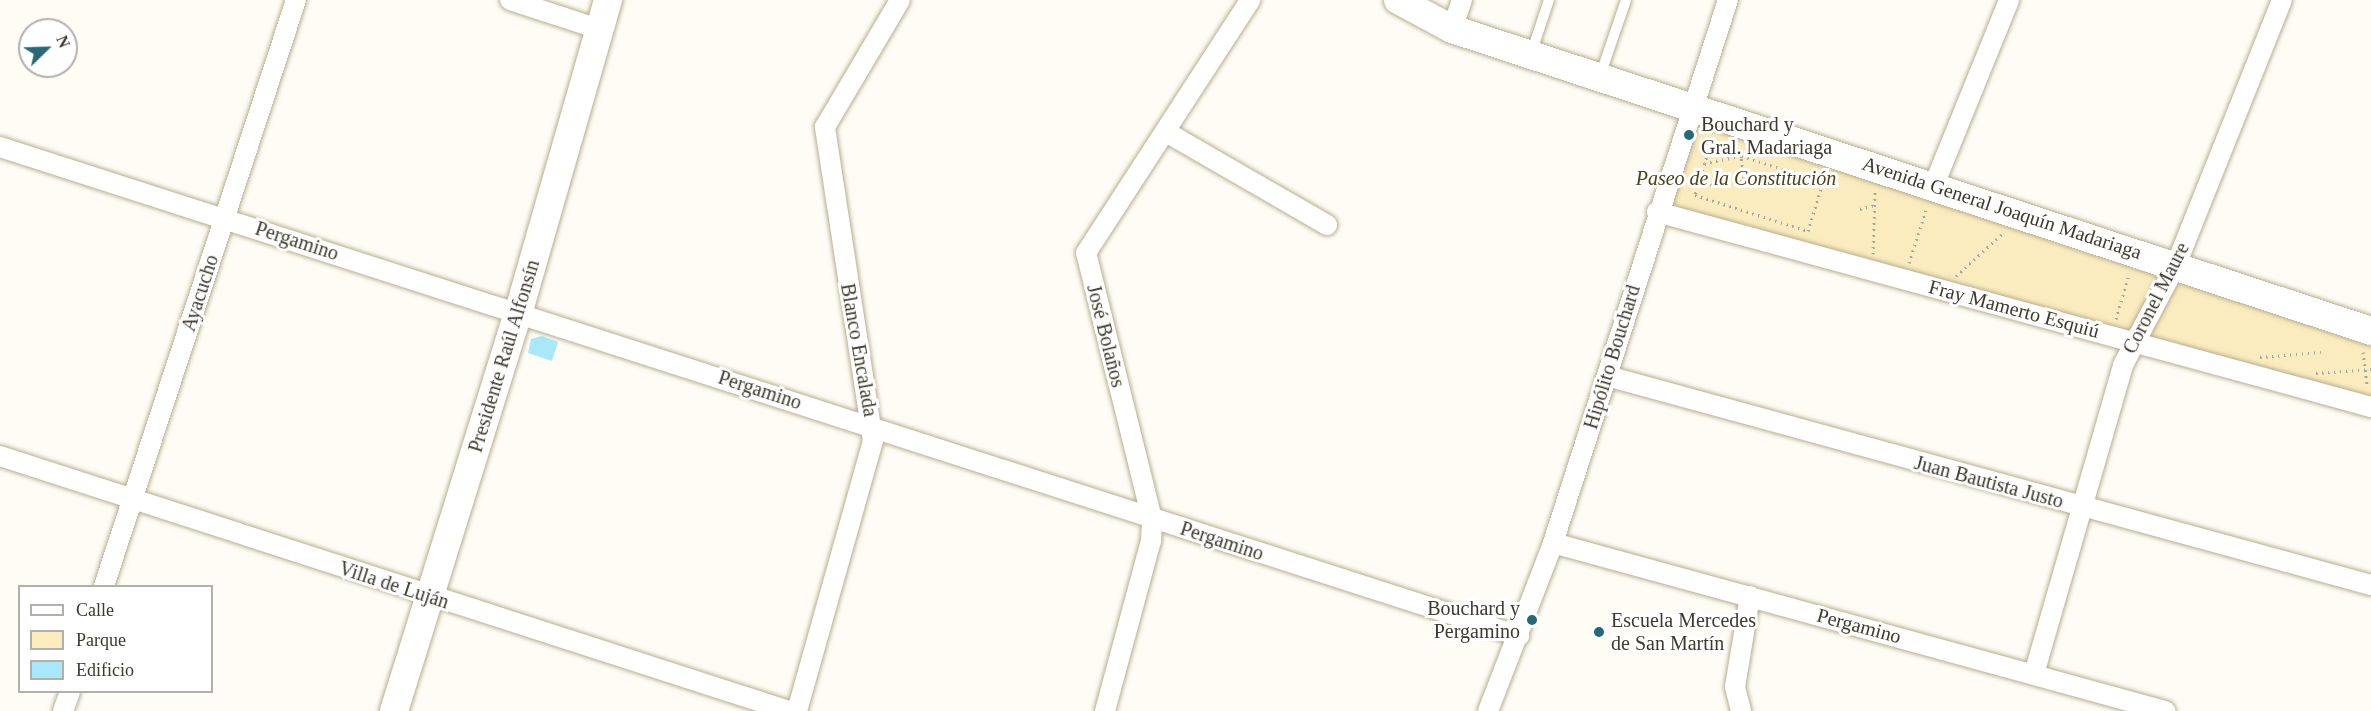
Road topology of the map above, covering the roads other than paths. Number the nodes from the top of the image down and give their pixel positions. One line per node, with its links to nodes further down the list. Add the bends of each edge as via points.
1 (296, 0): 22 (street, Ayacucho)
2 (510, 0): 14 (street)
3 (608, 0): 14 (main road, Presidente Raúl Alfonsín)
4 (900, 0): 30 (street, Blanco Encalada, via 825,127)
5 (1250, 0): 18 (street, José Bolaños)
6 (1398, 0): 13 (main road, Avenida General Joaquín Madariaga)
7 (1462, 0): 13 (street)
8 (1549, 0): 15 (lane)
9 (1626, 0): 16 (lane)
10 (1728, 0): 17 (street, Hipólito Bouchard)
11 (2009, 0): 20 (street)
12 (2282, 0): 24 (street, Coronel Maure)
13 (1452, 28): 15 (main road, Avenida General Joaquín Madariaga)
14 (599, 29): 25 (main road, Presidente Raúl Alfonsín)
15 (1530, 55): 16 (main road, Avenida General Joaquín Madariaga)
16 (1600, 77): 17 (main road, Avenida General Joaquín Madariaga)
17 (1690, 115): 20 (main road, Avenida General Joaquín Madariaga); 21 (street, Hipólito Bouchard)
18 (1166, 132): 23 (street); 34 (street, José Bolaños, via 1086,253)
19 (0, 147): 22 (street, Pergamino)
20 (1934, 185): 24 (main road, Avenida General Joaquín Madariaga)
21 (1657, 212): 27 (street, Fray Mamerto Esquiú); 28 (street, Hipólito Bouchard)
22 (224, 217): 25 (street, Pergamino); 32 (street, Ayacucho)
23 (1327, 225)
24 (2176, 265): 26 (main road, Avenida General Joaquín Madariaga); 27 (street, Coronel Maure)
25 (518, 314): 30 (street, Pergamino); 39 (main road, Presidente Raúl Alfonsín)
26 (2366, 330)
27 (2132, 340): 29 (street, Fray Mamerto Esquiú); 33 (street, Coronel Maure)
28 (1607, 376): 33 (street, Juan Bautista Justo); 35 (street, Hipólito Bouchard)
29 (2369, 399)
30 (872, 426): 34 (street, Pergamino); 46 (street, Blanco Encalada, via 872,452)
31 (0, 456): 32 (street, Villa de Luján)
32 (132, 499): 36 (street, Ayacucho); 39 (street, Villa de Luján)
33 (2081, 507): 37 (street, Juan Bautista Justo); 41 (street, Coronel Maure)
34 (1152, 519): 40 (street, Pergamino); 47 (street, José Bolaños, via 1151,541)
35 (1553, 543): 38 (street, Pergamino); 40 (street, Hipólito Bouchard)
36 (104, 585)
37 (2371, 585)
38 (1750, 596): 41 (street, Pergamino); 49 (street, via 1736,687)
39 (429, 597): 44 (main road, Presidente Raúl Alfonsín); 45 (street, Villa de Luján)
40 (1519, 636): 48 (street, Hipólito Bouchard)
41 (2034, 674): 50 (street, Pergamino)
42 (70, 693): 43 (street)
43 (63, 711)
44 (394, 711)
45 (789, 711)
46 (797, 711)
47 (1104, 711)
48 (1488, 711)
49 (1741, 711)
50 (2165, 711)

